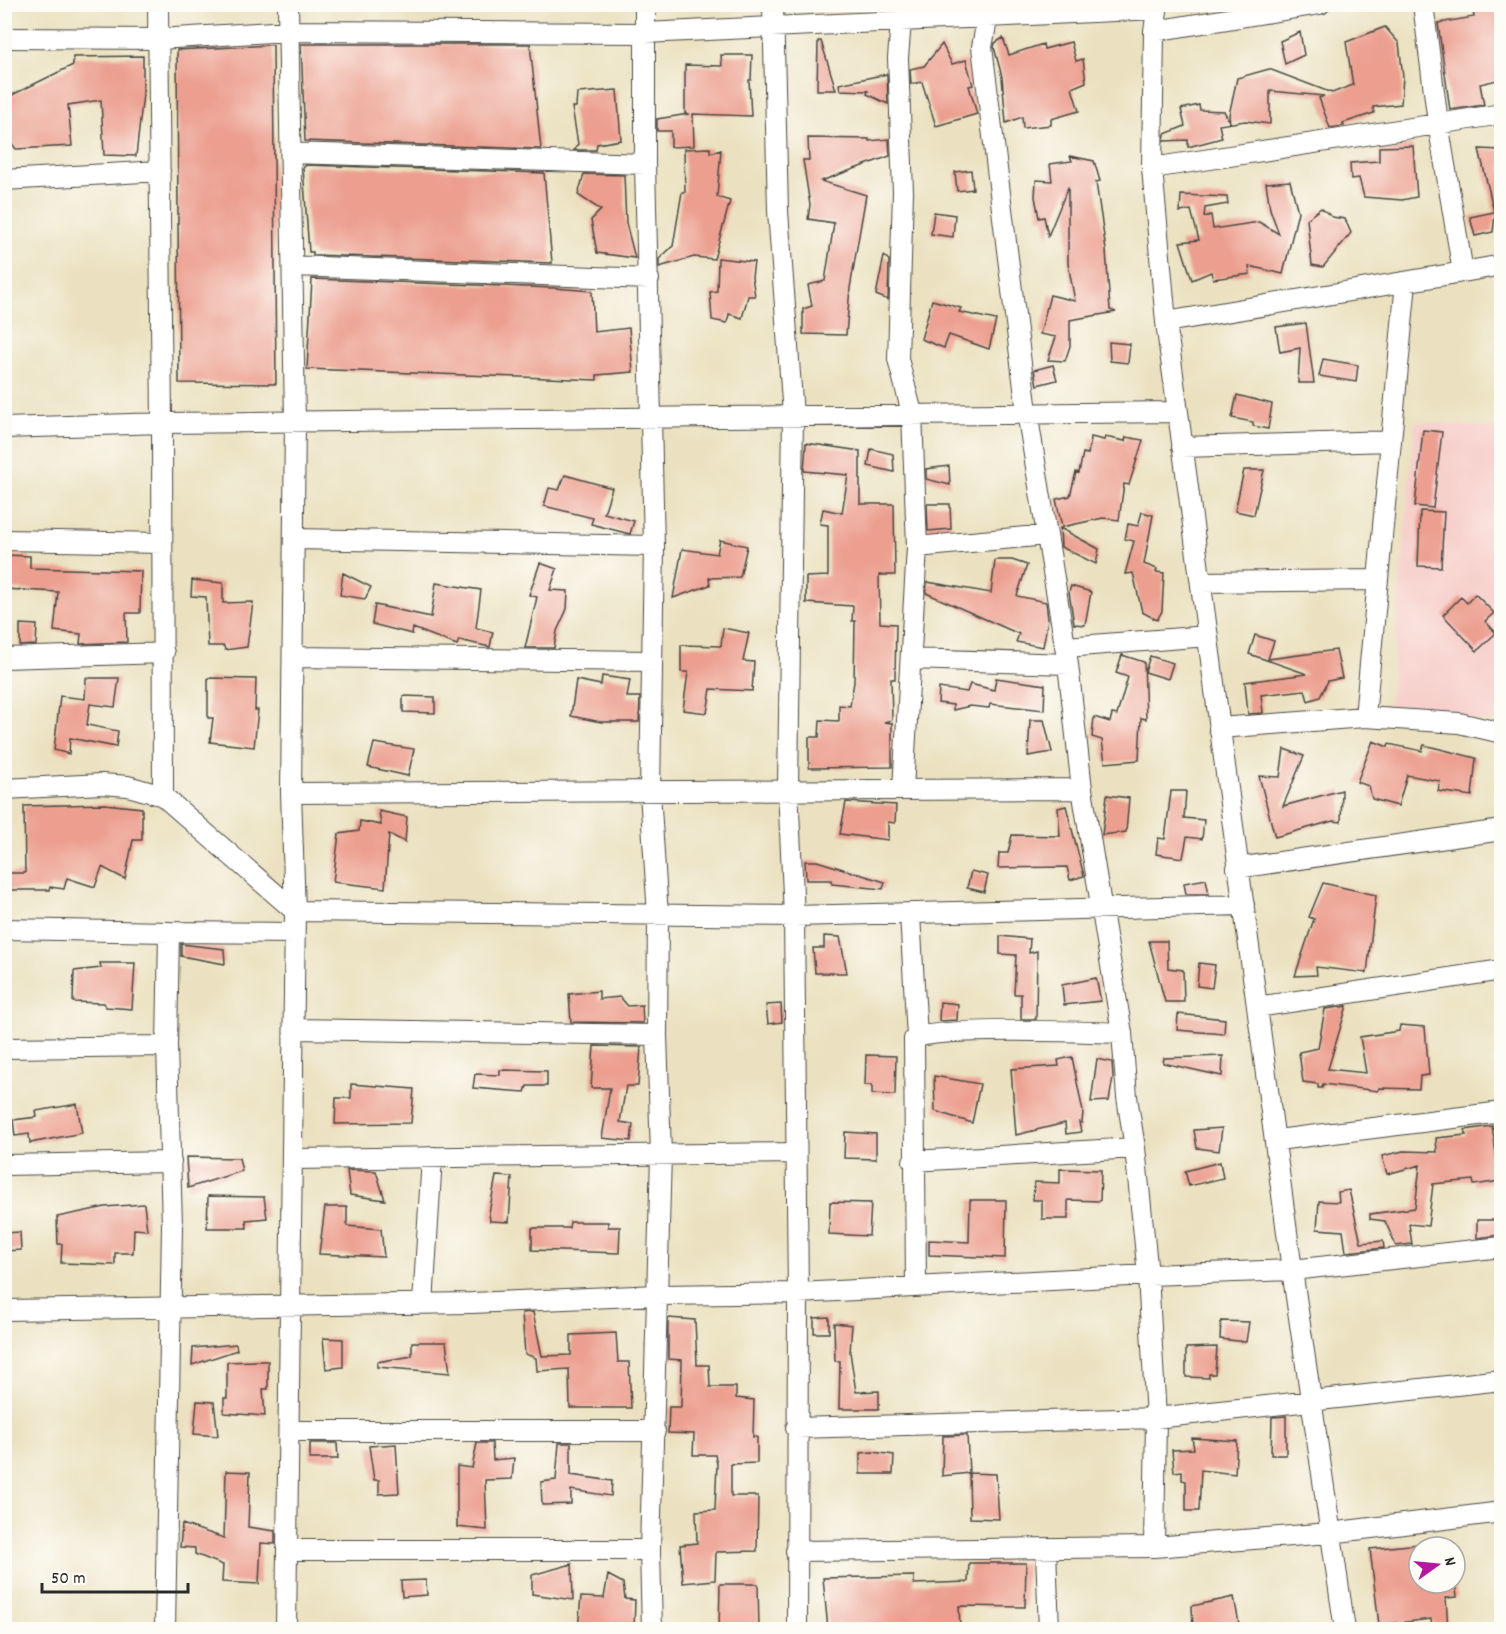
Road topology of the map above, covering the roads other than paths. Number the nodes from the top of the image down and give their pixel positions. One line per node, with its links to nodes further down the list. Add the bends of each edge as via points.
1 (158, 4): 15 (street)
2 (288, 4): 11 (street)
3 (645, 4): 13 (street)
4 (773, 4): 10 (street)
5 (1320, 4): 12 (street)
6 (1423, 4): 17 (street)
7 (1157, 7): 8 (street); 12 (street)
8 (988, 10): 9 (street); 29 (street, via 981,47)
9 (901, 21): 10 (street); 31 (street, via 898,58 903,192 898,359)
10 (773, 27): 13 (street); 32 (street, via 778,211)
11 (288, 31): 13 (street); 15 (street); 18 (street)
12 (1154, 31): 20 (street)
13 (645, 33): 19 (street)
14 (4, 38): 15 (street)
15 (159, 39): 21 (street)
16 (1502, 114): 17 (street)
17 (1438, 123): 20 (street); 25 (street)
18 (291, 153): 19 (street); 24 (street)
19 (645, 164): 26 (street)
20 (1152, 168): 28 (street)
21 (160, 171): 22 (street); 35 (street)
22 (4, 180)
23 (1502, 265): 25 (street)
24 (293, 266): 26 (street); 34 (street)
25 (1462, 272): 27 (street)
26 (649, 279): 33 (street)
27 (1406, 282): 28 (street); 37 (street)
28 (1166, 322): 30 (street)
29 (1027, 412): 30 (street); 31 (street); 39 (street)
30 (1177, 412): 38 (street)
31 (912, 413): 32 (street); 44 (street)
32 (793, 415): 33 (street); 58 (street)
33 (650, 416): 34 (street); 43 (street)
34 (295, 422): 35 (street); 40 (street)
35 (162, 423): 36 (street); 42 (street)
36 (4, 428)
37 (1391, 441): 38 (street); 45 (street)
38 (1182, 447): 46 (street)
39 (1047, 535): 44 (street); 49 (street)
40 (295, 539): 43 (street); 50 (street)
41 (4, 540): 42 (street)
42 (162, 543): 48 (street)
43 (654, 546): 53 (street)
44 (918, 547): 52 (street)
45 (1378, 579): 46 (street); 54 (street)
46 (1201, 582): 47 (street)
47 (1208, 636): 49 (street); 55 (street)
48 (164, 653): 51 (street); 63 (street)
49 (1067, 656): 52 (street); 60 (street)
50 (293, 657): 53 (street); 62 (street)
51 (4, 658)
52 (911, 659): 59 (street)
53 (652, 662): 61 (street)
54 (1365, 717): 55 (street); 56 (street, via 1459,723)
55 (1219, 728): 65 (street)
56 (1502, 733)
57 (4, 789): 63 (street, via 102,784 128,786)
58 (788, 789): 59 (street); 61 (street); 71 (street)
59 (903, 789): 60 (street)
60 (1082, 789): 67 (street)
61 (650, 792): 62 (street); 70 (street)
62 (291, 793): 68 (street)
63 (163, 796): 68 (street)
64 (1502, 830): 65 (street)
65 (1237, 868): 66 (street)
66 (1244, 905): 67 (street); 76 (street)
67 (1103, 909): 69 (street); 78 (street)
68 (295, 911): 70 (street); 74 (street)
69 (910, 914): 71 (street); 80 (street)
70 (658, 916): 71 (street); 79 (street)
71 (794, 916): 86 (street)
72 (4, 929): 73 (street)
73 (169, 932): 74 (street); 81 (street)
74 (294, 933): 77 (street)
75 (1502, 970): 76 (street)
76 (1257, 1007): 84 (street)
77 (294, 1029): 79 (street); 89 (street)
78 (1122, 1033): 80 (street, via 1050,1030); 85 (street)
79 (657, 1035): 87 (street)
80 (917, 1036): 90 (street)
81 (167, 1046): 82 (street); 91 (street)
82 (4, 1048)
83 (1502, 1112): 84 (street)
84 (1277, 1140): 94 (street)
85 (1135, 1148): 90 (street); 95 (street)
86 (796, 1153): 87 (street); 97 (street)
87 (661, 1154): 88 (street); 98 (street)
88 (432, 1157): 89 (street); 99 (street)
89 (293, 1159): 100 (street)
90 (913, 1161): 96 (street)
91 (171, 1162): 92 (street); 101 (street)
92 (4, 1165)
93 (1502, 1247): 94 (street)
94 (1292, 1270): 95 (street); 104 (street)
95 (1148, 1275): 96 (street); 105 (street)
96 (916, 1286): 97 (street)
97 (798, 1293): 98 (street); 106 (street)
98 (658, 1295): 99 (street); 108 (street)
99 (423, 1304): 100 (street)
100 (292, 1306): 101 (street); 107 (street)
101 (169, 1308): 102 (street); 116 (street)
102 (4, 1310)
103 (1502, 1380): 104 (street)
104 (1312, 1402): 105 (street); 110 (street)
105 (1156, 1418): 106 (street); 111 (street)
106 (795, 1428): 115 (street)
107 (289, 1431): 108 (street); 112 (street)
108 (655, 1431): 113 (street)
109 (1502, 1512): 110 (street)
110 (1330, 1533): 111 (street); 121 (street)
111 (1154, 1547): 114 (street)
112 (287, 1550): 113 (street); 117 (street)
113 (650, 1550): 118 (street)
114 (1046, 1550): 115 (street); 120 (street)
115 (796, 1551): 119 (street)
116 (165, 1629)
117 (286, 1629)
118 (651, 1629)
119 (797, 1629)
120 (1049, 1629)
121 (1346, 1629)

